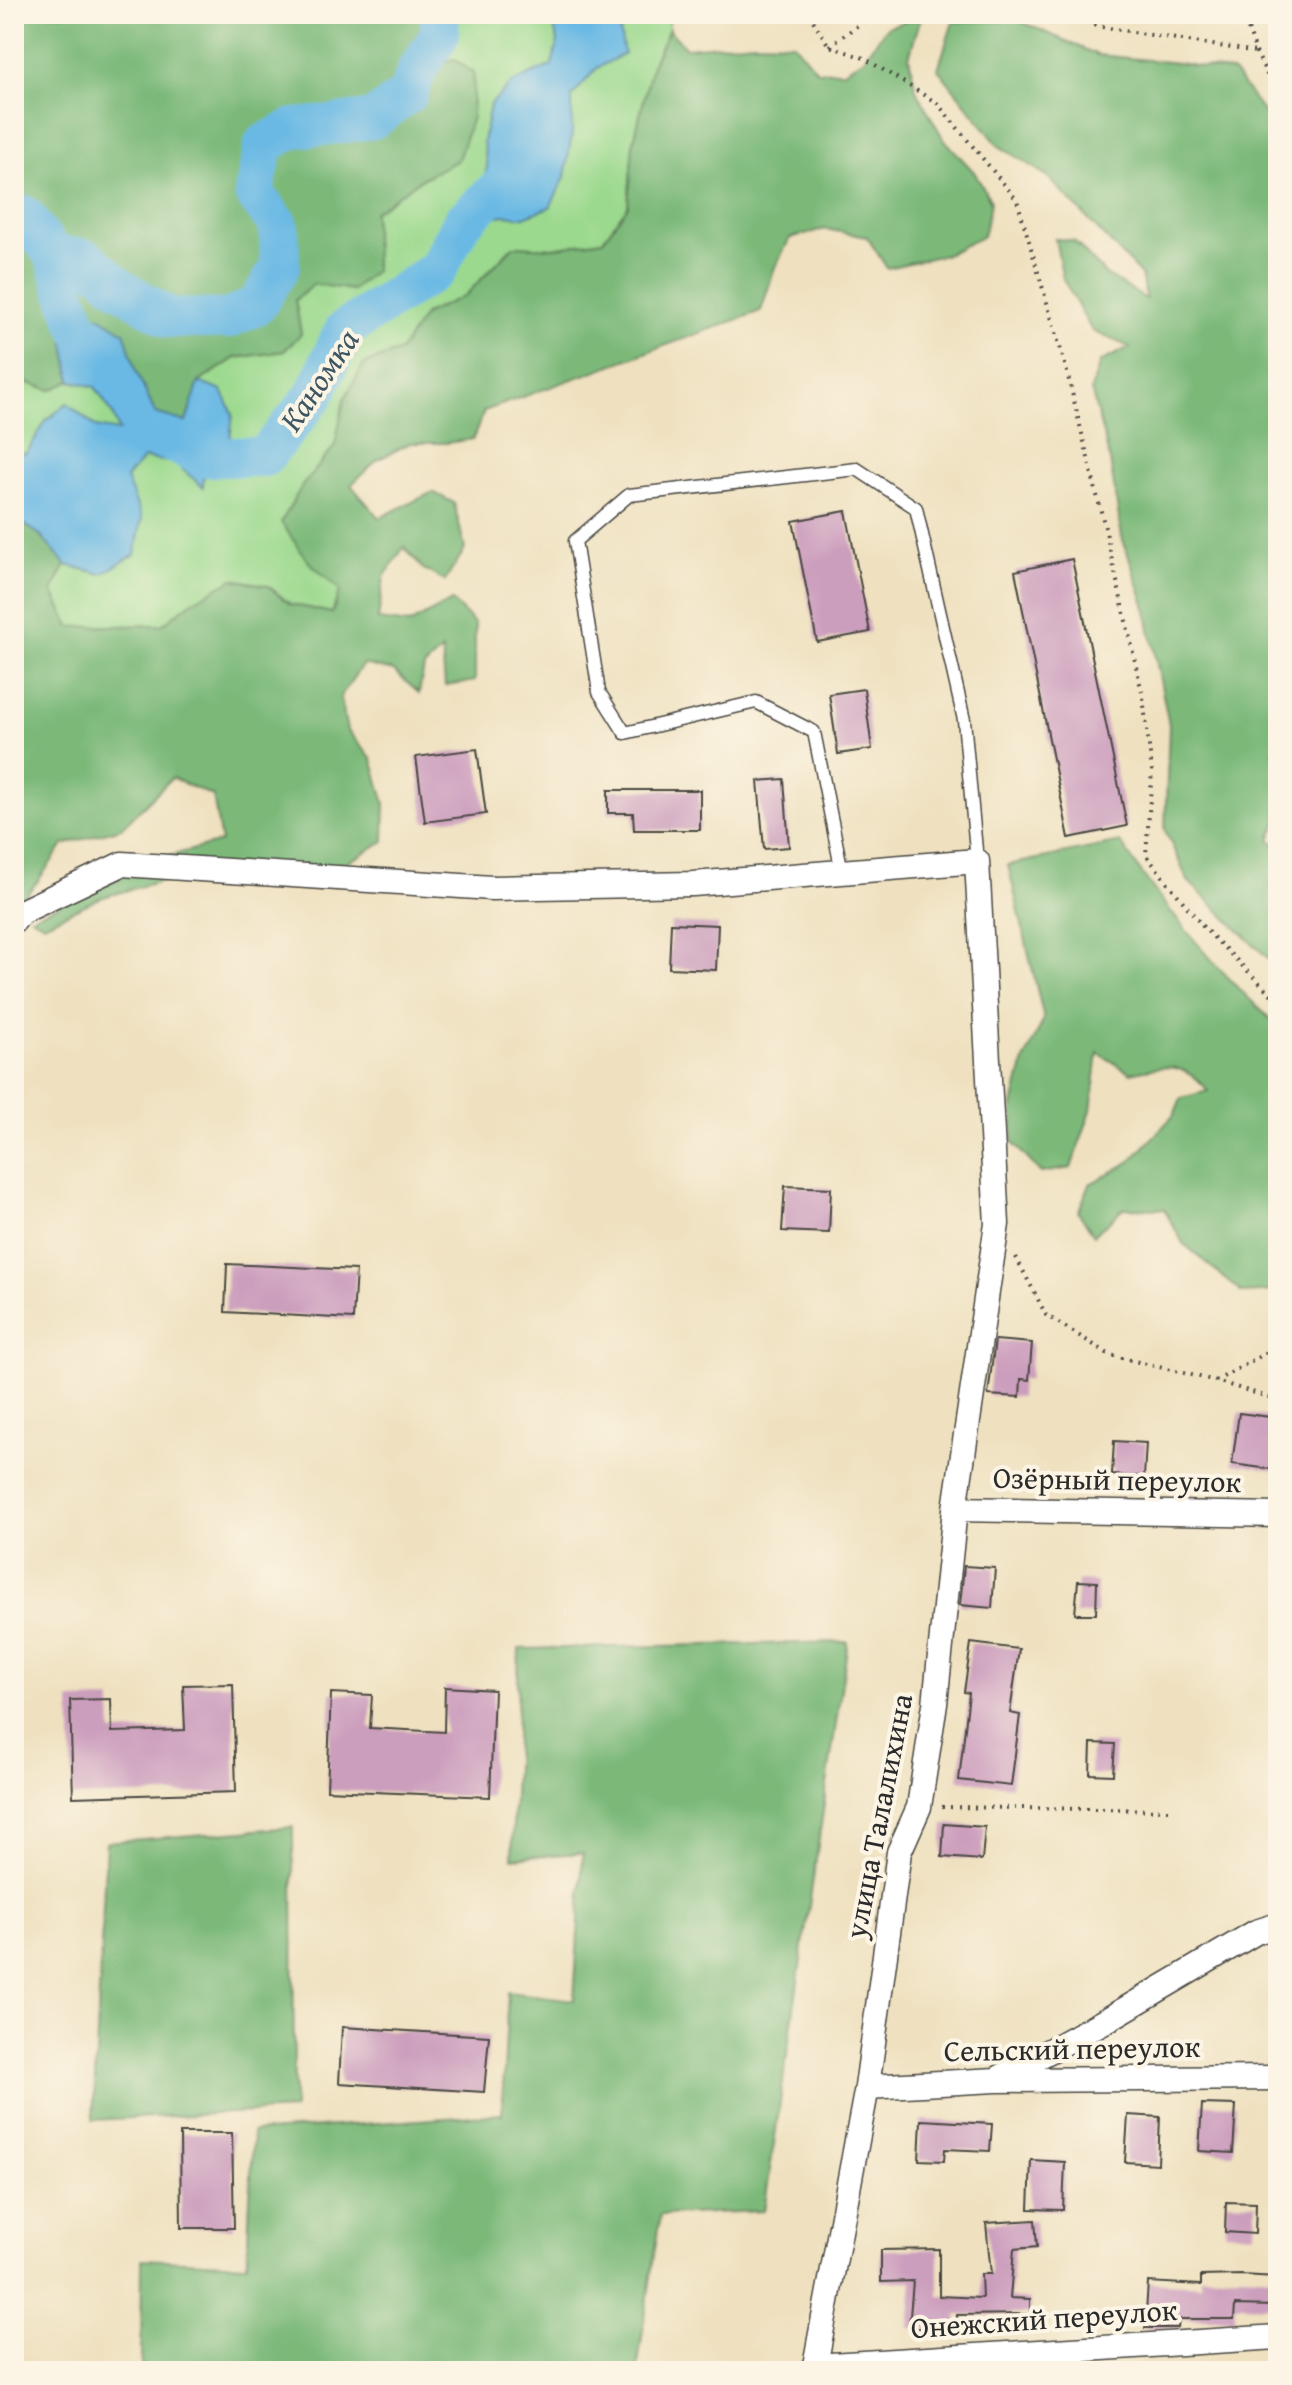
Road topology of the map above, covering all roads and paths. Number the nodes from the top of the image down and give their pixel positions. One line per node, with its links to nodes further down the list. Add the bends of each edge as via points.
1 (809, 14): 5 (path)
2 (873, 14): 5 (path)
3 (1073, 14): 6 (path, via 1096,26)
4 (1243, 14): 6 (path)
5 (829, 46): 11 (path, via 864,58 937,103 1017,200 1066,368 1143,697 1152,771 1146,855 1204,928)
6 (1256, 52): 7 (path)
7 (1278, 97)
8 (977, 861): 9 (street); 9 (lane, via 964,720 916,508 857,469 629,495 575,541 599,692 625,733 756,702 814,732); 12 (street, улица Талалихина)
9 (842, 872): 10 (street, via 693,884 492,888 122,864 21,912)
10 (14, 921)
11 (1278, 1001)
12 (997, 1224): 14 (path, via 1046,1315 1110,1355); 16 (street, улица Талалихина)
13 (1278, 1346): 14 (path)
14 (1216, 1381): 15 (path)
15 (1278, 1400)
16 (955, 1509): 17 (street, Озёрный переулок); 18 (street, улица Талалихина)
17 (1278, 1515)
18 (919, 1807): 19 (path); 23 (street, улица Талалихина, via 899,1852)
19 (1172, 1810)
20 (1278, 1925): 22 (street, via 1256,1932)
21 (1278, 2078): 22 (street, Сельский переулок)
22 (996, 2080): 23 (street, Сельский переулок)
23 (867, 2087): 25 (street, улица Талалихина)
24 (1278, 2337): 25 (street, Онежский переулок)
25 (814, 2369)

